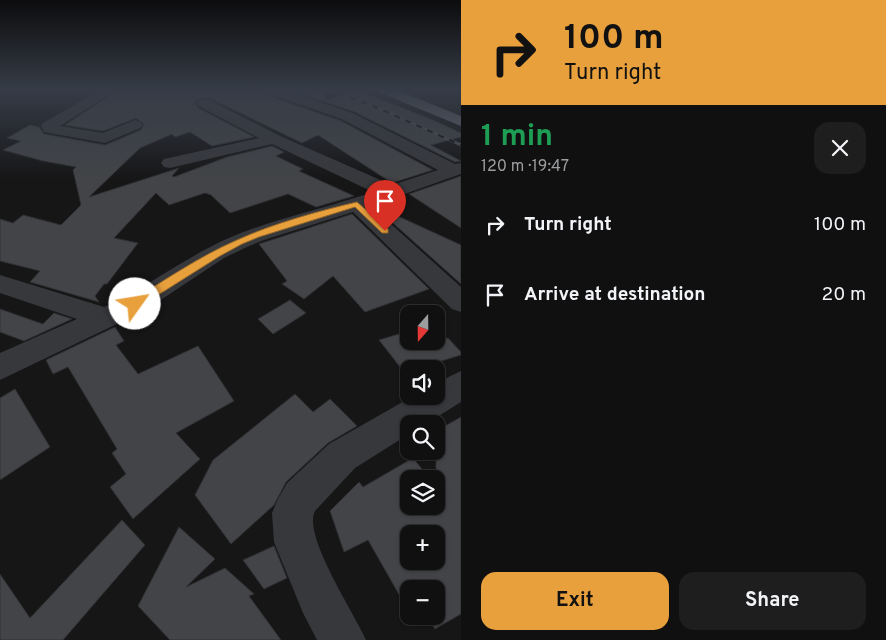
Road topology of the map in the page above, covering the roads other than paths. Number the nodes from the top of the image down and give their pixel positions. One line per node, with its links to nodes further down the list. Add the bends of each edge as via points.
1 (59, 120): 4 (street, via 49,126 50,130 105,138)
2 (237, 120): 5 (street)
3 (355, 120): 7 (street)
4 (135, 125)
5 (274, 139): 6 (street); 8 (street)
6 (170, 163)
7 (456, 169): 8 (street)
8 (390, 192): 9 (street)
9 (357, 204): 11 (street); 12 (street, via 239,242)
10 (0, 284): 12 (street)
11 (461, 302)
12 (107, 318): 13 (street)
13 (0, 367)
14 (461, 385): 15 (street, via 342,456 301,497 292,513 295,542)
15 (341, 639)

